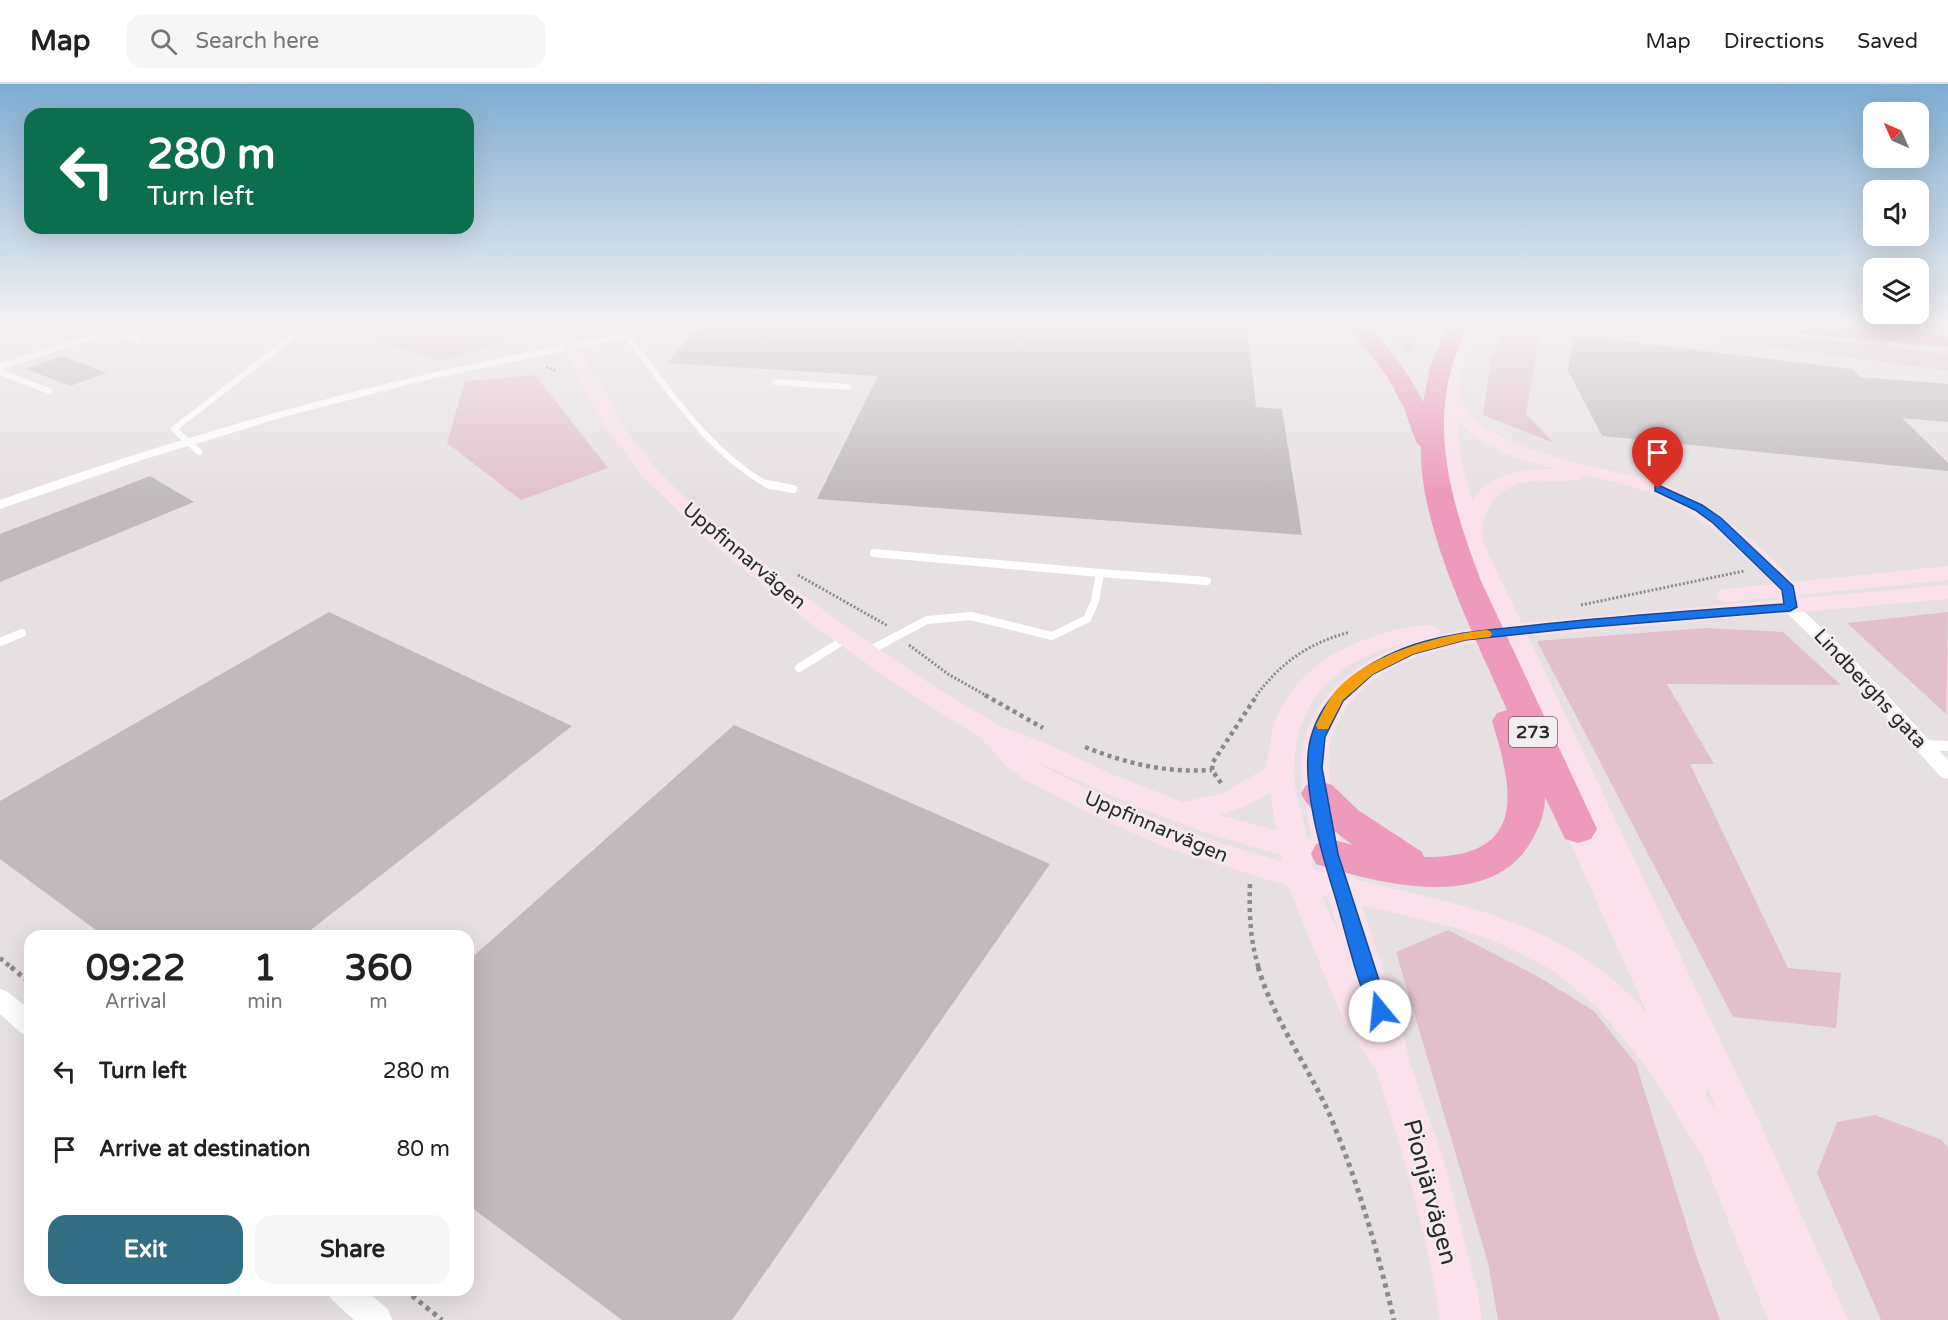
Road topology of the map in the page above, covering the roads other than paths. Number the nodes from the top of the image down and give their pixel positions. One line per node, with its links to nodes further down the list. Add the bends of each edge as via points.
1 (22, 381): 11 (lane)
2 (236, 381): 13 (lane, via 174,429)
3 (408, 381): 13 (street)
4 (589, 381): 27 (main road, Uppfinnarvägen, via 612,424 657,481 715,536)
5 (662, 381): 16 (lane, via 695,423 753,477 770,486)
6 (1402, 381): 15 (highway, 273)
7 (1439, 381): 15 (highway)
8 (1453, 381): 12 (main road, 273)
9 (775, 382): 10 (lane)
10 (848, 387)
11 (49, 391)
12 (1451, 392): 18 (main road, 273, via 1452,460); 24 (main road, via 1471,425 1501,444 1638,482 1698,508 1717,521)
13 (187, 441): 14 (lane); 17 (street)
14 (200, 452)
15 (1432, 452): 26 (highway, 273, via 1449,536)
16 (793, 489)
17 (0, 505)
18 (1472, 535): 24 (main road, via 1478,508 1494,488 1511,480 1550,474 1594,477 1644,491 1692,512); 52 (main road, 273, via 1556,729 1677,981)
19 (874, 553): 20 (lane)
20 (1100, 573): 22 (lane); 30 (lane, via 1087,619 1052,636 971,616 927,620)
21 (1948, 573): 24 (main road, Pionjärvägen)
22 (1207, 581)
23 (1948, 592): 24 (main road, Pionjärvägen)
24 (1782, 595): 28 (main road, Pionjärvägen); 33 (street, Lindberghs gata)
25 (22, 633): 29 (lane)
26 (1489, 634): 39 (highway, 273); 42 (highway, via 1502,701 1523,766 1527,800 1523,825 1514,840 1486,863 1458,871)
27 (847, 638): 30 (main road, Uppfinnarvägen); 31 (lane)
28 (1420, 640): 35 (main road, Pionjärvägen, via 1393,638 1347,655 1311,684 1287,726); 37 (main road, Pionjärvägen, via 1408,651 1368,671 1338,698 1318,737 1315,768)
29 (0, 642)
30 (867, 652): 32 (main road, Uppfinnarvägen)
31 (799, 668)
32 (989, 732): 38 (main road, Uppfinnarvägen); 43 (main road, Uppfinnarvägen, via 1021,764 1092,803 1204,851)
33 (1923, 745): 34 (lane); 36 (street, Lindberghs gata)
34 (1948, 746)
35 (1280, 772): 38 (main road, via 1240,800); 40 (main road, Pionjärvägen)
36 (1948, 772)
37 (1319, 794): 41 (main road, Pionjärvägen); 42 (highway, via 1360,831)
38 (1179, 814): 40 (main road, Uppfinnarvägen)
39 (1578, 829): 47 (main road, 273, via 1654,989)
40 (1293, 846): 41 (main road, Uppfinnarvägen); 43 (main road, Pionjärvägen)
41 (1335, 871): 42 (highway); 43 (main road, Uppfinnarvägen); 46 (main road, Pionjärvägen, via 1380,1011); 47 (main road, via 1501,929 1554,955 1587,977 1647,1037)
42 (1422, 872)
43 (1300, 879): 46 (main road, Pionjärvägen, via 1360,1020)
44 (0, 999): 45 (street)
45 (24, 1020)
46 (1393, 1066): 50 (main road, Pionjärvägen, via 1423,1155)
47 (1717, 1146): 51 (main road, 273)
48 (349, 1296): 49 (street)
49 (377, 1320)
50 (1461, 1320)
51 (1789, 1320)
52 (1827, 1320)

